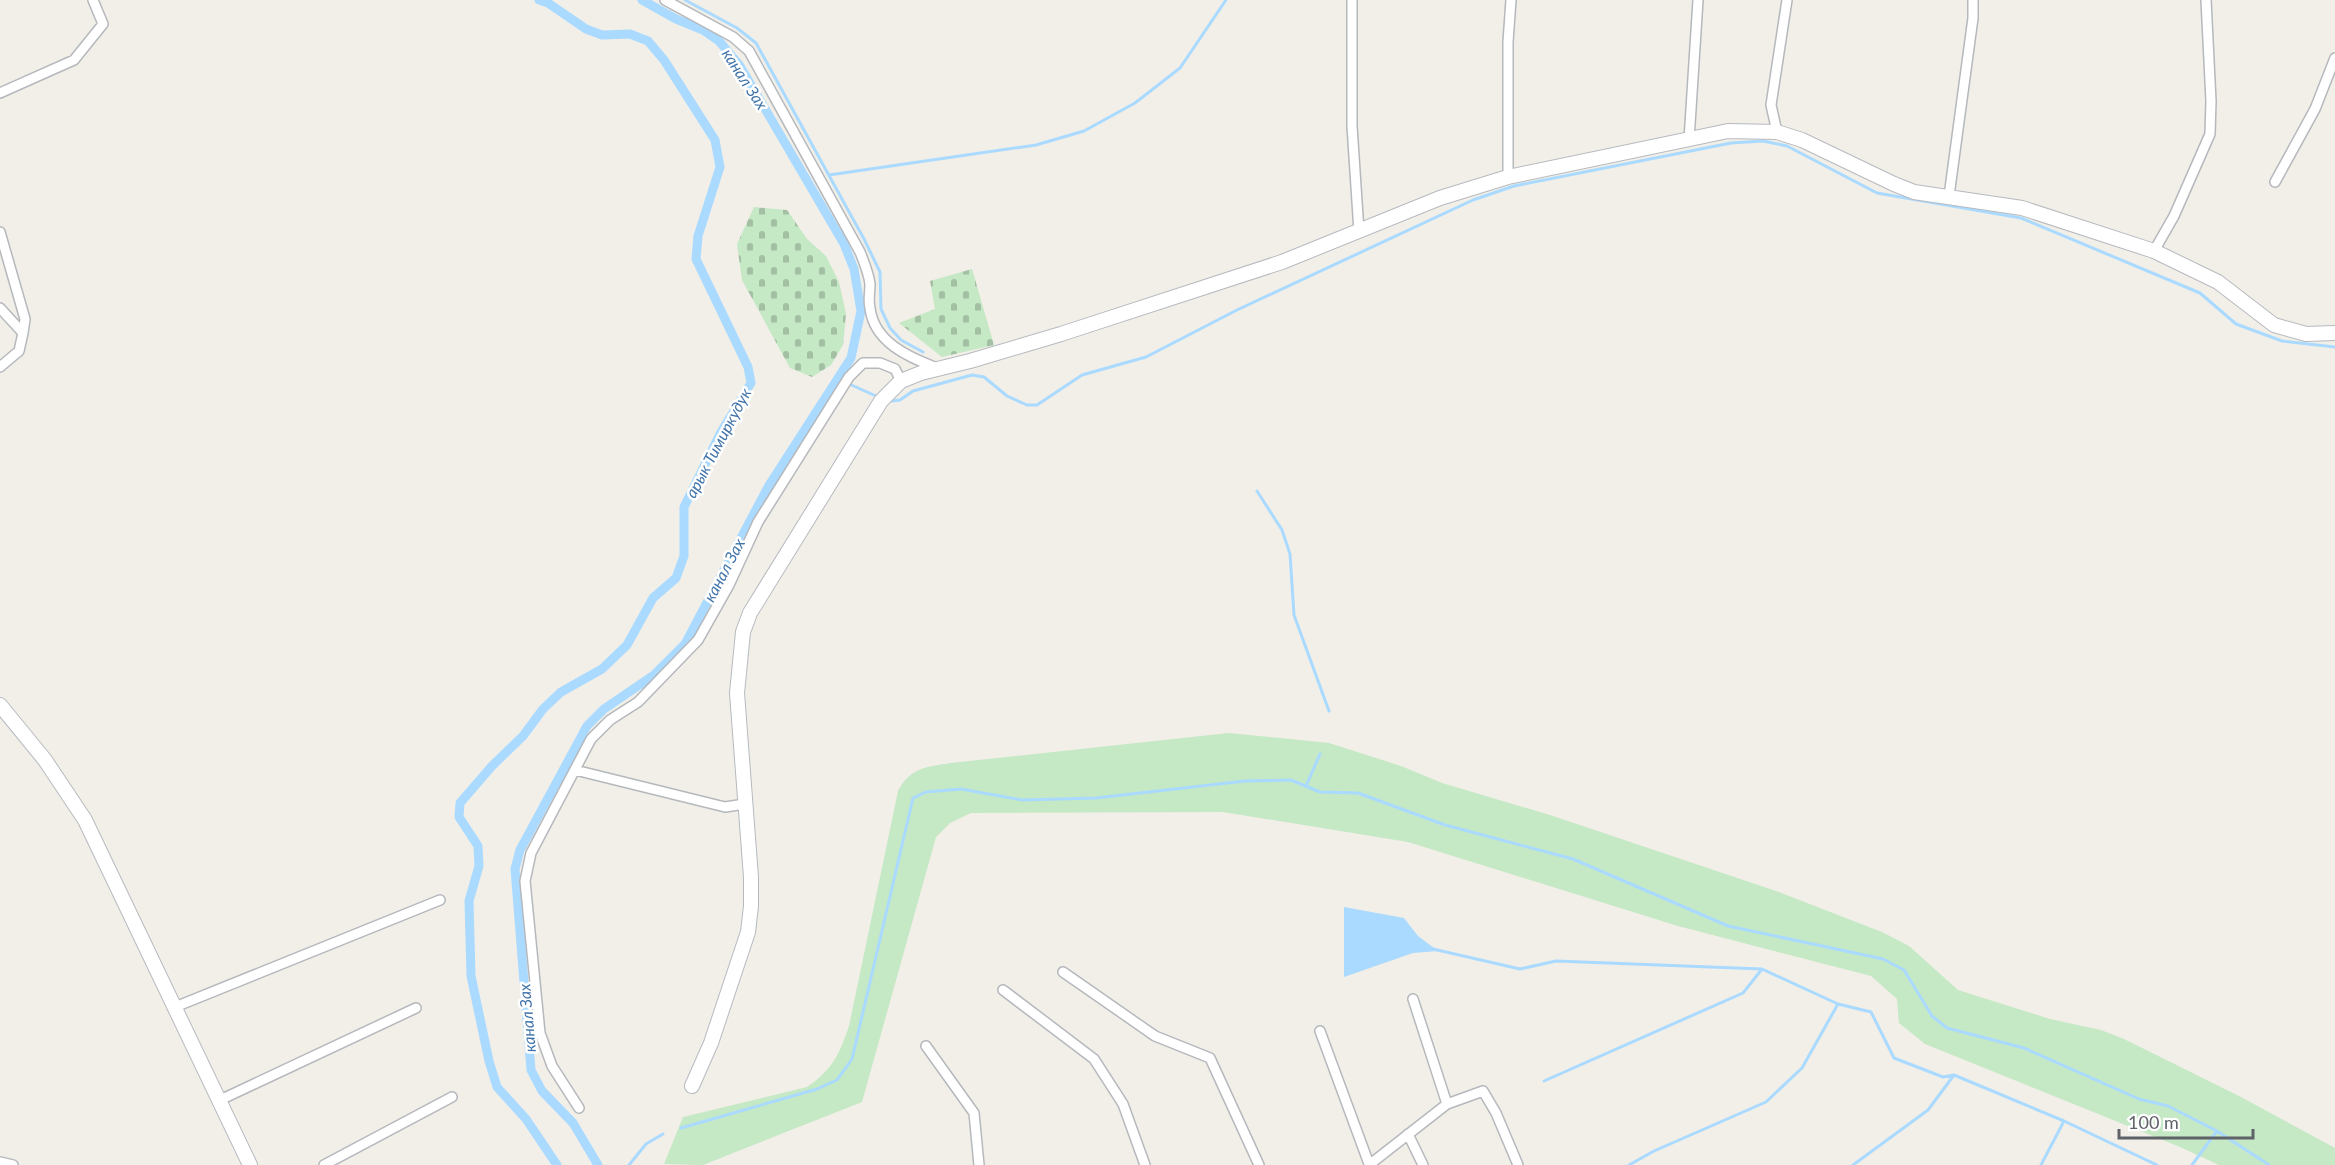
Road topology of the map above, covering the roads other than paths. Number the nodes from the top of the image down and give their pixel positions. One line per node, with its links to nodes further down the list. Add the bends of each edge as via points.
1 (93, 0): 10 (street, via 103,24 74,60)
2 (665, 0): 22 (street, via 733,37 749,51 860,252 870,281 875,327 892,346)
3 (1352, 0): 17 (street, via 1352,126)
4 (1511, 0): 13 (street)
5 (1698, 0): 12 (street)
6 (1787, 0): 11 (street, via 1771,105)
7 (1973, 0): 15 (street)
8 (2206, 0): 18 (street, via 2210,134)
9 (2335, 58): 14 (street, via 2316,109)
10 (0, 93)
11 (1777, 132): 12 (main road, via 1728,131); 15 (main road, via 1914,192)
12 (1689, 140): 13 (main road)
13 (1508, 177): 17 (main road, via 1440,198)
14 (2275, 182)
15 (1949, 196): 18 (main road, via 2022,208)
16 (0, 231): 20 (street, via 24,319)
17 (1359, 232): 24 (main road, via 1282,262 1094,323)
18 (2154, 251): 21 (main road, via 2218,282 2274,325 2306,334)
19 (0, 308): 20 (street)
20 (23, 333): 23 (street, via 19,351)
21 (2335, 333)
22 (912, 358): 24 (street); 25 (street)
23 (0, 367)
24 (939, 368): 25 (main road)
25 (898, 375): 27 (street, via 880,363 863,363 849,377 758,522 698,640 638,702 610,720 591,740); 28 (main road, via 750,613 743,632 737,693)
26 (0, 705): 33 (main road, via 78,806)
27 (575, 770): 28 (street, via 725,807); 41 (street, via 531,854 525,881 540,1033 552,1066)
28 (745, 804): 37 (main road, via 751,877 748,932 711,1043)
29 (440, 900): 33 (street)
30 (1063, 972): 49 (street, via 1155,1036 1210,1059)
31 (1003, 990): 48 (street, via 1094,1059 1123,1104)
32 (1413, 999): 40 (street)
33 (175, 1007): 39 (main road)
34 (416, 1008): 39 (street)
35 (1320, 1031): 50 (street)
36 (926, 1046): 47 (street, via 974,1113)
37 (692, 1086)
38 (452, 1097): 46 (street)
39 (220, 1100): 45 (main road)
40 (1447, 1104): 42 (street); 52 (street, via 1483,1091)
41 (579, 1108)
42 (1408, 1134): 50 (street); 51 (street)
43 (0, 1162): 44 (street)
44 (14, 1165)
45 (250, 1165)
46 (324, 1165)
47 (979, 1165)
48 (1145, 1165)
49 (1259, 1165)
50 (1369, 1165)
51 (1423, 1165)
52 (1518, 1165)

